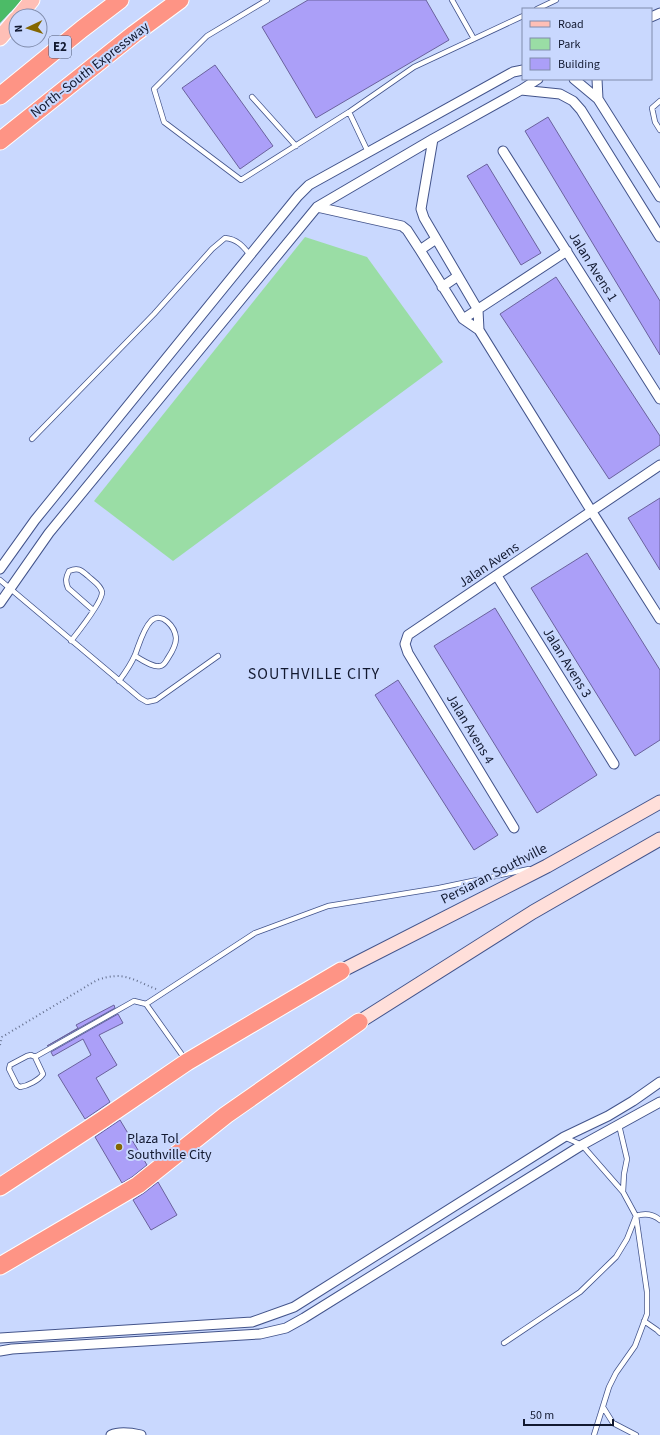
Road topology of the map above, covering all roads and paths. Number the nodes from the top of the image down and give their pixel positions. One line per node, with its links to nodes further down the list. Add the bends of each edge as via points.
1 (32, 0): 7 (main road)
2 (120, 0): 18 (highway, E2)
3 (180, 0): 25 (highway, North–South Expressway)
4 (267, 0): 26 (lane, via 207,36 154,89 164,122 241,180)
5 (452, 0): 12 (lane)
6 (556, 0): 8 (lane)
7 (26, 8)
8 (539, 8)
9 (522, 16): 12 (lane)
10 (8, 28): 11 (main road)
11 (0, 38)
12 (474, 39): 22 (lane, via 414,67)
13 (522, 70): 28 (street, via 513,72)
14 (536, 80): 17 (street)
15 (575, 80): 20 (street)
16 (597, 80): 20 (street)
17 (521, 90): 24 (street); 31 (street, via 560,94 573,101)
18 (0, 96)
19 (252, 97): 26 (lane)
20 (598, 99): 29 (street)
21 (660, 101): 23 (lane, via 652,108)
22 (349, 112): 26 (lane); 28 (lane)
23 (660, 130)
24 (433, 139): 30 (street); 32 (street, via 421,209)
25 (0, 141)
26 (296, 146)
27 (503, 151): 34 (street, Jalan Avens 1)
28 (368, 152): 35 (street, via 309,185)
29 (660, 197)
30 (317, 207): 33 (street, via 402,226); 48 (street, via 49,533)
31 (660, 236)
32 (436, 239): 33 (street); 36 (street)
33 (420, 250): 37 (street)
34 (567, 251): 38 (street); 41 (street, Jalan Avens 1)
35 (250, 255): 42 (lane, via 234,238 225,238); 45 (street, via 35,520)
36 (458, 276): 37 (street); 38 (street)
37 (442, 286): 39 (street)
38 (478, 310): 39 (street); 40 (street)
39 (463, 319): 40 (street)
40 (479, 330): 44 (street)
41 (660, 399)
42 (32, 439)
43 (660, 466): 44 (street, Jalan Avens)
44 (592, 512): 46 (street, Jalan Avens); 51 (street)
45 (0, 569)
46 (497, 576): 53 (street, Jalan Avens, via 408,635); 57 (street, Jalan Avens 3)
47 (0, 580): 48 (lane)
48 (10, 590): 49 (street); 52 (lane)
49 (0, 603)
50 (93, 610): 50 (lane, via 68,588 66,576 69,571 80,569 102,590 102,599); 52 (lane)
51 (660, 619)
52 (72, 641): 56 (lane)
53 (405, 644): 59 (street, Jalan Avens 4, via 408,653)
54 (135, 656): 54 (lane, via 151,621 157,618 168,622 176,636 173,649 163,665 160,667); 56 (lane)
55 (218, 656): 56 (lane, via 156,700 147,702)
56 (119, 681)
57 (614, 764)
58 (660, 802): 61 (main road, Persiaran Southville)
59 (514, 828)
60 (660, 839): 65 (main road, via 533,912)
61 (547, 866): 62 (main road, Persiaran Southville); 63 (lane, via 439,888 328,906 255,933)
62 (341, 971): 68 (highway)
63 (170, 990): 64 (lane); 66 (path, via 155,989 133,978 110,975 97,980 2,1037)
64 (146, 1004): 67 (lane, via 134,1001); 68 (lane)
65 (359, 1022): 78 (highway, via 226,1116 138,1185)
66 (0, 1045)
67 (35, 1057): 67 (lane, via 43,1074 20,1087 10,1073 10,1065 27,1056)
68 (187, 1062): 74 (highway)
69 (660, 1082): 72 (street, via 627,1104)
70 (660, 1102): 71 (street)
71 (619, 1125): 73 (street); 75 (lane, via 627,1160)
72 (564, 1137): 73 (lane); 81 (street, via 294,1308 279,1314 252,1322)
73 (582, 1145): 75 (lane); 83 (street, via 286,1328 260,1334 12,1348)
74 (0, 1188)
75 (623, 1192): 76 (lane)
76 (636, 1216): 77 (lane, via 645,1214); 79 (lane, via 647,1292 647,1314); 82 (lane, via 616,1257 580,1292)
77 (660, 1220)
78 (0, 1266)
79 (644, 1321): 80 (lane); 84 (lane, via 635,1346 609,1386)
80 (660, 1334)
81 (0, 1338)
82 (504, 1342)
83 (0, 1351)
84 (602, 1407): 87 (lane); 88 (lane, via 613,1423)
85 (111, 1435): 86 (street, via 131,1432)
86 (141, 1435)
87 (594, 1435)
88 (636, 1435)

